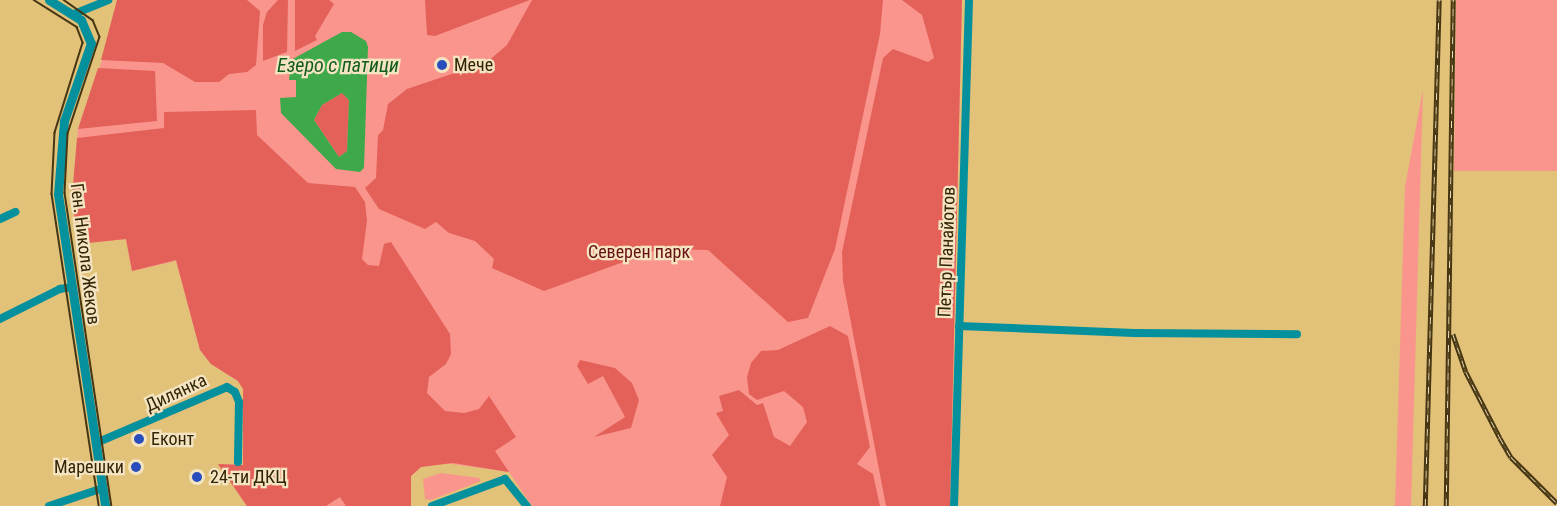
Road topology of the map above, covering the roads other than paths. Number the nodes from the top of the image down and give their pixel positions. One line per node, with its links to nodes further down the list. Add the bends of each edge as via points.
1 (49, 0): 4 (street)
2 (108, 0): 4 (street)
3 (969, 0): 9 (street, Петър Панайотов)
4 (74, 14): 7 (street, Ген. Никола Жеков, via 88,30 91,43 68,107 59,153 59,210)
5 (15, 212): 6 (street)
6 (0, 219)
7 (71, 287): 8 (street); 11 (street, Ген. Никола Жеков)
8 (0, 319)
9 (959, 326): 10 (street); 18 (street, Петър Панайотов)
10 (1297, 334)
11 (96, 443): 12 (street, Дилянка, via 227,387 236,392 239,402); 13 (street, Ген. Никола Жеков)
12 (238, 462)
13 (103, 488): 14 (street); 15 (street, Ген. Никола Жеков)
14 (49, 506)
15 (105, 506)
16 (432, 506): 17 (street, via 505,480)
17 (527, 506)
18 (954, 506)

